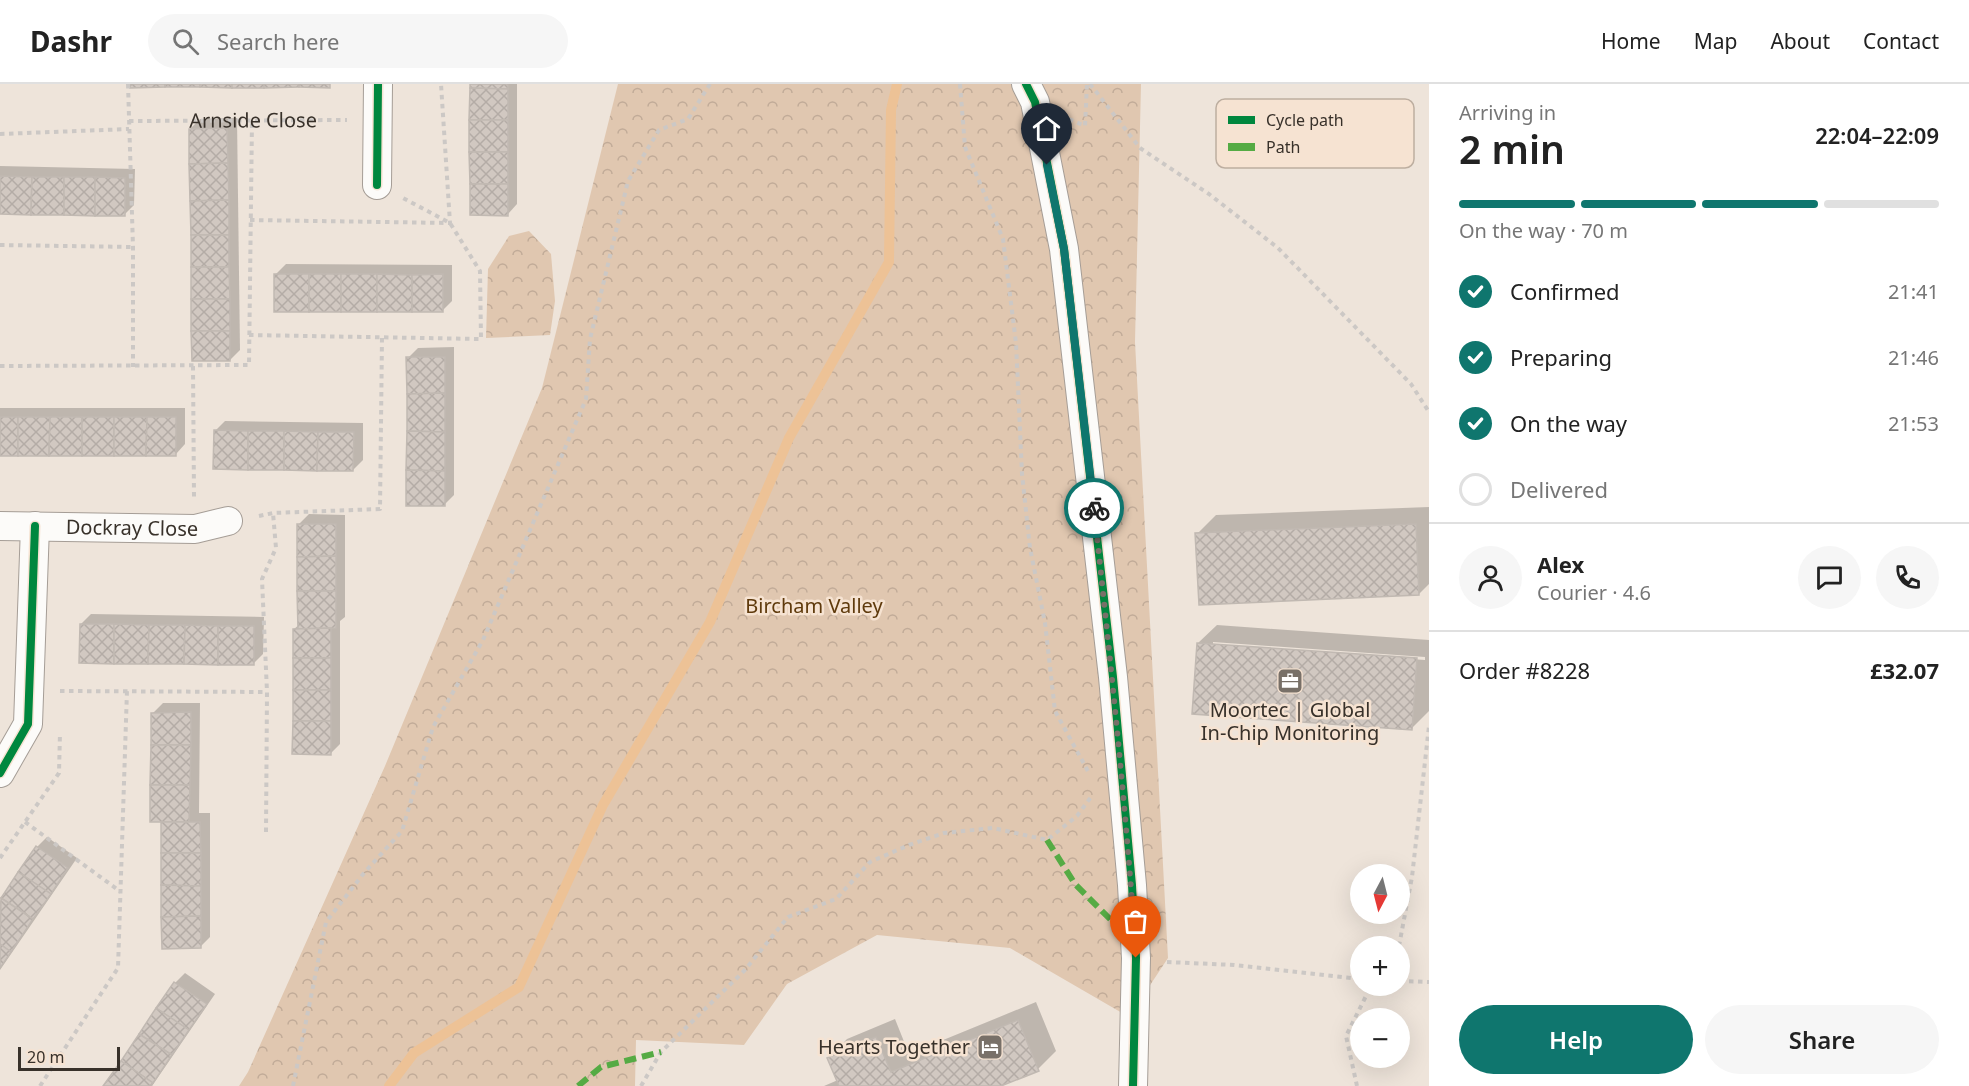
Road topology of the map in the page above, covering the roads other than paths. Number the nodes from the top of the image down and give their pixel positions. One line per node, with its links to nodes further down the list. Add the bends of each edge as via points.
1 (378, 84): 3 (street)
2 (1026, 84): 8 (street, via 1035,102 1064,249 1113,677 1136,958)
3 (377, 185)
4 (228, 522): 6 (street, Dockray Close, via 195,529)
5 (0, 526): 6 (street, Dockray Close)
6 (35, 526): 7 (street, via 28,724)
7 (0, 773)
8 (1133, 1086)

